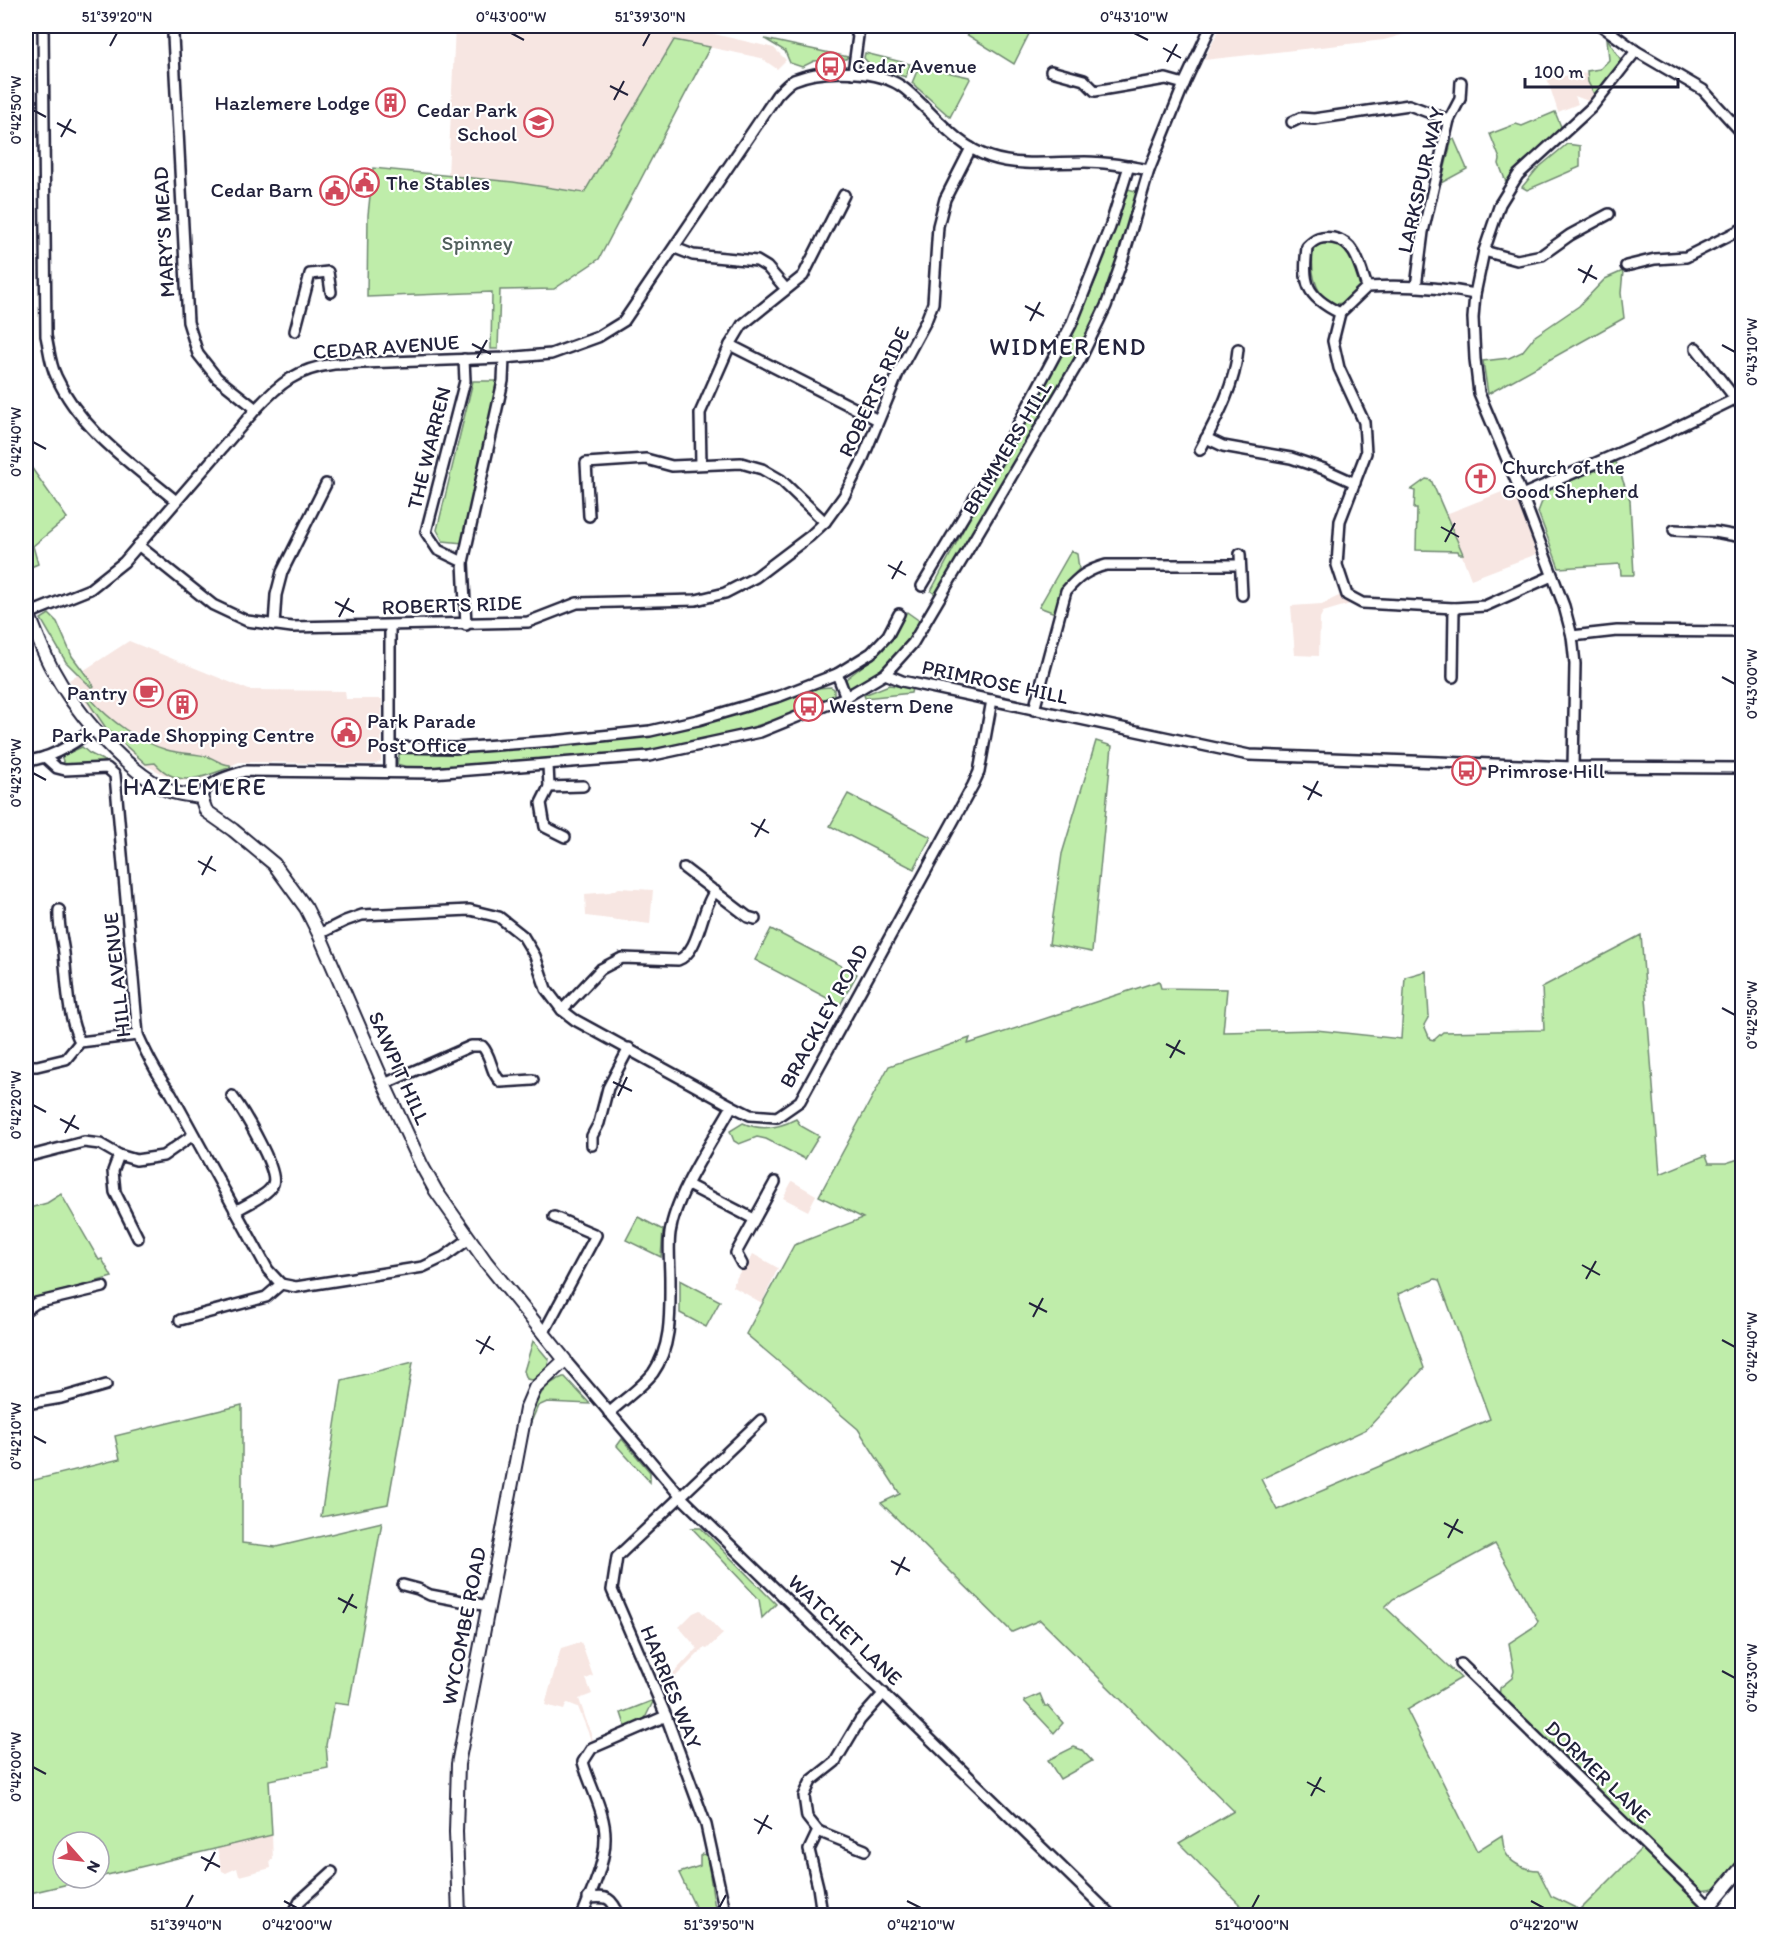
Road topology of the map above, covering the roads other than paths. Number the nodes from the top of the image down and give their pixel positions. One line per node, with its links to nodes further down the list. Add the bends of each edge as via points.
1 (43, 26): 45 (street, via 46,336 55,375 74,410 91,429)
2 (175, 26): 37 (street, MARY'S MEAD, via 188,322 198,354 217,378)
3 (853, 26): 8 (street, via 858,36)
4 (1211, 26): 10 (street, BRIMMERS HILL)
5 (1602, 26): 6 (street)
6 (1636, 51): 13 (street, via 1703,90); 21 (street, via 1592,107 1518,175 1500,204)
7 (1051, 71): 10 (street, via 1084,80 1095,91 1166,79)
8 (853, 73): 14 (street, CEDAR AVENUE, via 882,78 903,87); 20 (street, CEDAR AVENUE, via 809,76 792,81 777,95)
9 (1461, 82): 11 (street, LARKSPUR WAY, via 1460,99)
10 (1184, 84): 16 (street, BRIMMERS HILL)
11 (1449, 120): 12 (street, via 1409,105); 24 (street, LARKSPUR WAY, via 1423,232)
12 (1292, 122)
13 (1743, 133)
14 (971, 148): 15 (street, CEDAR AVENUE, via 1011,162); 38 (street, ROBERTS RIDE, via 945,199 938,226 933,303 927,321)
15 (1130, 166): 16 (street, CEDAR AVENUE); 55 (street, via 1071,325 1014,432)
16 (1149, 170): 66 (street, BRIMMERS HILL, via 1106,306 1080,360 913,643)
17 (844, 195): 25 (street, via 802,276)
18 (1609, 214): 21 (street, via 1542,255 1517,260)
19 (1743, 229): 22 (street, via 1686,257)
20 (675, 248): 25 (street, via 693,255 758,261); 33 (street, CEDAR AVENUE, via 624,321 598,337 551,354)
21 (1484, 251): 27 (street)
22 (1626, 266)
23 (1367, 287): 24 (street); 28 (street); 28 (street, via 1351,247 1343,240 1315,239 1307,247 1308,290 1326,307)
24 (1416, 287): 27 (street)
25 (786, 289): 30 (street, via 742,325)
26 (331, 292): 29 (street, via 328,272 310,274)
27 (1475, 294): 44 (street, via 1479,393)
28 (1340, 313): 42 (street, via 1333,341 1339,368 1364,422 1366,453)
29 (295, 331)
30 (730, 345): 38 (street); 41 (street, via 700,413)
31 (1696, 348): 35 (street)
32 (1238, 349): 39 (street, via 1230,390)
33 (504, 358): 34 (street, CEDAR AVENUE); 52 (street)
34 (464, 359): 37 (street, CEDAR AVENUE, via 317,366 277,386); 52 (street, THE WARREN, via 465,381 426,532 438,550)
35 (1737, 398): 36 (street); 44 (street)
36 (1743, 407)
37 (255, 409): 45 (street, CEDAR AVENUE)
38 (878, 420): 47 (street, ROBERTS RIDE, via 844,496)
39 (1206, 438): 40 (street); 42 (street, via 1223,446 1291,458)
40 (1200, 450)
41 (701, 464): 46 (street, via 672,466 646,459 586,459); 47 (street, via 741,463 762,469 781,480)
42 (1355, 483): 57 (street, via 1340,521 1337,565 1347,595 1362,603)
43 (326, 484): 60 (street, via 282,572)
44 (1522, 495): 54 (street)
45 (176, 501): 50 (street, CEDAR AVENUE)
46 (589, 516)
47 (825, 522): 61 (street, ROBERTS RIDE, via 756,577 725,593 696,600 577,603 528,622)
48 (1674, 530): 49 (street)
49 (1743, 537)
50 (138, 545): 58 (street, CEDAR AVENUE, via 124,562 90,589); 60 (street, ROBERTS RIDE, via 213,606 247,621)
51 (1240, 554): 53 (street)
52 (463, 562): 61 (street)
53 (1240, 565): 56 (street); 70 (street, via 1106,565 1079,576 1066,591)
54 (1552, 576): 57 (street, via 1485,606); 64 (street)
55 (922, 586)
56 (1242, 595)
57 (1454, 608): 67 (street)
58 (27, 611): 71 (street, via 51,667)
59 (899, 614): 65 (street, via 888,635 871,653)
60 (274, 625): 62 (street, ROBERTS RIDE)
61 (466, 625): 62 (street, ROBERTS RIDE)
62 (390, 626): 72 (street)
63 (1743, 632): 64 (street, via 1617,631)
64 (1572, 636): 76 (street)
65 (837, 674): 68 (street); 72 (street, via 780,696 650,731 455,748)
66 (885, 674): 68 (street); 69 (street, PRIMROSE HILL)
67 (1454, 677)
68 (846, 697): 75 (street, via 760,732 650,756)
69 (992, 700): 70 (street, PRIMROSE HILL); 96 (street, BRACKLEY ROAD, via 979,772 973,785 800,1101 777,1117 750,1115)
70 (1034, 710): 76 (street, PRIMROSE HILL, via 1249,755)
71 (93, 729): 73 (street, via 77,742); 81 (street, via 162,789)
72 (390, 747): 78 (street)
73 (45, 757): 74 (street); 89 (street, HILL AVENUE, via 57,768 107,768 115,775)
74 (26, 761)
75 (548, 765): 78 (street); 80 (street)
76 (1573, 767): 77 (street, PRIMROSE HILL)
77 (1743, 768)
78 (390, 772): 81 (street, via 245,771 222,778)
79 (583, 786): 80 (street)
80 (549, 787): 82 (street, via 542,803 544,827)
81 (201, 797): 87 (street, SAWPIT HILL, via 206,811 274,864)
82 (565, 837)
83 (684, 868): 84 (street)
84 (715, 891): 86 (street); 88 (street, via 707,901 694,946 685,958 622,958 601,969)
85 (58, 910): 90 (street, via 73,1028)
86 (755, 919)
87 (320, 934): 88 (street, via 362,915 470,910 499,917 523,936 535,956 546,989); 94 (street, SAWPIT HILL)
88 (562, 1010): 91 (street, BRACKLEY ROAD)
89 (138, 1035): 90 (street); 97 (street, HILL AVENUE)
90 (80, 1041): 92 (street, via 66,1059)
91 (629, 1048): 96 (street, BRACKLEY ROAD); 98 (street, via 608,1088)
92 (26, 1066)
93 (533, 1080): 94 (street, via 501,1082 496,1078 489,1053 482,1046 471,1046)
94 (384, 1084): 107 (street, SAWPIT HILL, via 427,1175)
95 (232, 1096): 103 (street, via 243,1109 274,1172 274,1184 269,1190)
96 (732, 1106): 102 (street)
97 (193, 1135): 99 (street, via 163,1156 136,1160); 103 (street, HILL AVENUE)
98 (592, 1145)
99 (119, 1155): 100 (street, via 100,1144 84,1142); 106 (street, via 113,1171 115,1192)
100 (26, 1157)
101 (776, 1182): 105 (street)
102 (688, 1185): 105 (street); 117 (street, via 670,1234 669,1333 662,1356 647,1378)
103 (235, 1211): 109 (street, HILL AVENUE, via 268,1270)
104 (554, 1217): 113 (street, via 596,1235)
105 (754, 1219): 108 (street, via 736,1253)
106 (138, 1238)
107 (470, 1239): 109 (street, via 423,1267 296,1287); 113 (street, SAWPIT HILL)
108 (742, 1264)
109 (281, 1284): 112 (street, via 266,1298)
110 (103, 1287): 111 (street)
111 (26, 1310)
112 (180, 1320)
113 (543, 1334): 114 (street, SAWPIT HILL)
114 (565, 1360): 117 (street, WATCHET LANE); 121 (street, WYCOMBE ROAD, via 535,1388 526,1409)
115 (106, 1385): 116 (street)
116 (26, 1404)
117 (609, 1413): 119 (street, WATCHET LANE)
118 (761, 1420): 119 (street, HARRIES WAY)
119 (681, 1497): 123 (street, WATCHET LANE); 124 (street, HARRIES WAY, via 617,1557 612,1590)
120 (403, 1585): 121 (street, via 430,1595)
121 (488, 1606): 132 (street, WYCOMBE ROAD, via 458,1764)
122 (1461, 1664): 130 (street, DORMER LANE)
123 (884, 1693): 125 (street, via 860,1720 836,1762 812,1781 804,1796 807,1817); 137 (street, WATCHET LANE)
124 (666, 1716): 129 (street, via 592,1748 583,1762 605,1838); 135 (street, HARRIES WAY, via 706,1825)
125 (818, 1831): 126 (street); 136 (street, via 809,1850 822,1914)
126 (865, 1850)
127 (1743, 1867): 130 (street)
128 (332, 1872): 131 (street, via 300,1901)
129 (588, 1899): 133 (street); 134 (street, via 605,1896)
130 (1705, 1911)
131 (292, 1916)
132 (459, 1916)
133 (582, 1916)
134 (620, 1916)
135 (726, 1916)
136 (826, 1916)
137 (1112, 1916)

